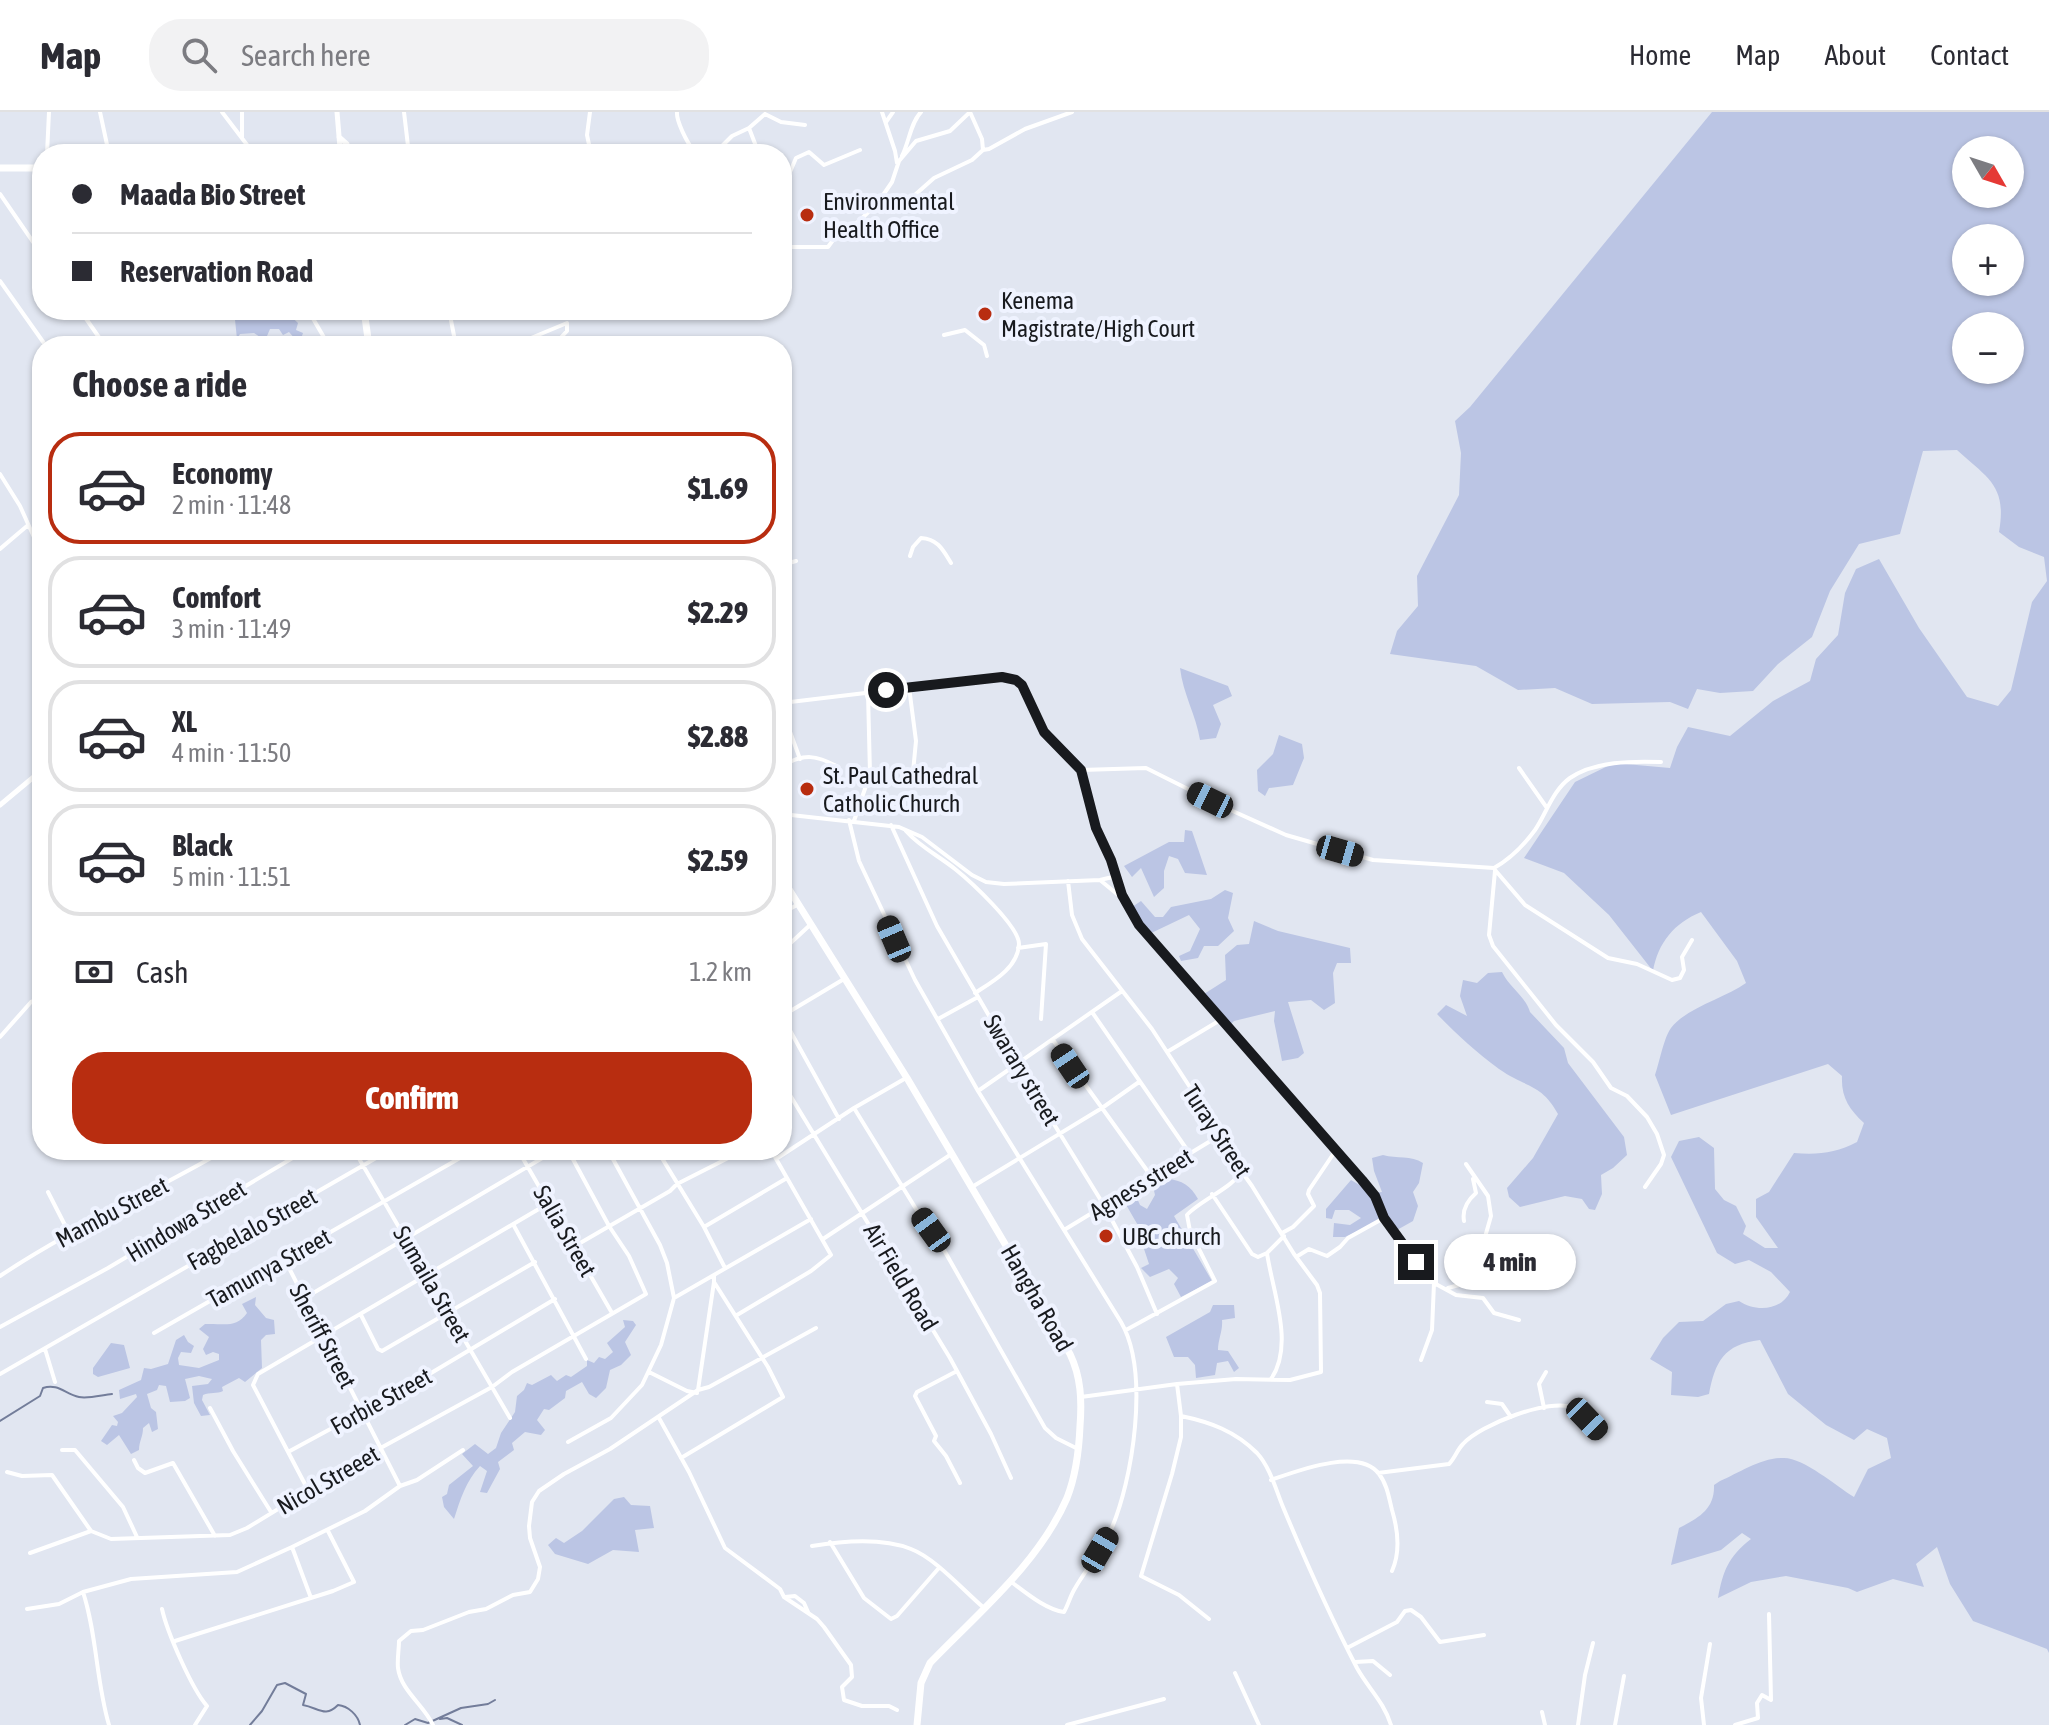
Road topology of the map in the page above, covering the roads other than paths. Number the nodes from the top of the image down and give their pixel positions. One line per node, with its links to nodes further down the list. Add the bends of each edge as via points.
1 (49, 112): 22 (street)
2 (100, 112): 23 (street)
3 (222, 112): 21 (street)
4 (242, 112): 21 (street)
5 (337, 112): 20 (street)
6 (404, 112): 27 (street)
7 (590, 112): 28 (street)
8 (677, 112): 29 (street)
9 (921, 112): 34 (street)
10 (970, 112): 33 (street); 34 (street, via 950,131 916,141)
11 (1072, 112): 16 (street)
12 (765, 113): 18 (street, via 781,122); 19 (street)
13 (882, 113): 14 (street); 17 (street)
14 (892, 113): 17 (street)
15 (1044, 115): 16 (street)
16 (1042, 121): 33 (street)
17 (886, 122): 37 (street)
18 (805, 125)
19 (749, 128): 30 (street); 31 (street)
20 (338, 137): 25 (street); 26 (street)
21 (242, 138): 24 (street)
22 (48, 144)
23 (107, 144)
24 (246, 144)
25 (339, 144)
26 (347, 144)
27 (408, 144)
28 (589, 144)
29 (687, 144)
30 (723, 144)
31 (755, 144)
32 (860, 150): 35 (street, via 824,165 809,152 796,158)
33 (983, 150): 40 (street, via 934,178 908,201)
34 (899, 161): 37 (street)
35 (792, 167)
36 (32, 168): 38 (highway)
37 (897, 168): 40 (street)
38 (1, 170)
39 (0, 194): 41 (street)
40 (878, 203): 42 (street, via 828,247)
41 (32, 240)
42 (792, 247)
43 (0, 281): 45 (street)
44 (944, 335): 48 (street, via 965,330 984,345)
45 (39, 336)
46 (536, 336): 47 (street, via 567,323)
47 (562, 336)
48 (987, 356)
49 (0, 474): 50 (street)
50 (27, 526): 51 (street); 52 (street)
51 (32, 536)
52 (0, 549)
53 (910, 556): 56 (street, via 921,538 931,538)
54 (796, 561): 55 (street)
55 (792, 562)
56 (951, 563)
57 (909, 687): 58 (street); 66 (street, via 1009,678 1022,685 1050,740); 67 (street, via 916,741)
58 (868, 693): 59 (street); 72 (street, via 870,774)
59 (792, 702)
60 (792, 737): 61 (street)
61 (800, 759): 62 (street); 64 (street, via 818,757)
62 (792, 762)
63 (1661, 762): 70 (street, via 1628,761 1579,774 1563,785)
64 (838, 767)
65 (1519, 768): 70 (street)
66 (1081, 770): 75 (street, via 1146,768 1286,835 1373,860); 77 (street)
67 (913, 772)
68 (32, 778): 69 (street)
69 (0, 805)
70 (1547, 808): 75 (street, via 1518,850)
71 (792, 815): 72 (street)
72 (851, 821): 73 (street); 97 (street, via 856,853)
73 (891, 825): 74 (street); 91 (street, Swarary street, via 937,926)
74 (905, 829): 76 (street); 79 (street)
75 (1494, 870): 86 (street, via 1543,918 1620,962 1676,979 1683,975 1682,957); 140 (street, via 1489,935 1493,946 1556,1025 1611,1088 1647,1117 1657,1134 1664,1155)
76 (972, 875): 79 (street); 80 (street, via 998,884)
77 (1117, 876): 78 (street); 82 (street)
78 (1100, 880): 80 (street); 82 (street)
79 (968, 881): 88 (street, via 1012,927)
80 (1068, 881): 90 (street, Turay Street, via 1072,915 1082,939)
81 (792, 896): 83 (highway, Hangha Road)
82 (1125, 901): 96 (street, via 1139,925)
83 (797, 905): 84 (street); 85 (highway, Hangha Road)
84 (792, 908)
85 (810, 925): 87 (street); 89 (highway, Hangha Road)
86 (1692, 940)
87 (792, 942)
88 (1018, 948): 91 (street, via 1005,971); 95 (street, via 1046,944)
89 (844, 979): 93 (street); 103 (highway, Hangha Road)
90 (1122, 991): 94 (street); 101 (street, Turay Street)
91 (976, 995): 97 (street); 102 (street, Swarary street)
92 (32, 1002): 99 (street)
93 (792, 1010)
94 (1092, 1012): 100 (street); 104 (street)
95 (1041, 1019)
96 (1222, 1019): 101 (street); 114 (street)
97 (937, 1020): 105 (street)
98 (792, 1034): 109 (street)
99 (0, 1037)
100 (1053, 1040): 102 (street); 108 (street)
101 (1167, 1052): 112 (street, Turay Street)
102 (1017, 1064): 105 (street); 110 (street, Swarary street)
103 (907, 1078): 107 (street); 116 (highway, Hangha Road)
104 (1139, 1082): 108 (street); 115 (street)
105 (978, 1091): 117 (street)
106 (792, 1099): 111 (street, Air Field Road)
107 (854, 1108): 109 (street); 138 (street)
108 (1102, 1108): 110 (street); 134 (street)
109 (839, 1119): 111 (street)
110 (1060, 1133): 117 (street); 146 (street, Swarary street)
111 (814, 1135): 113 (street); 147 (street, Air Field Road)
112 (1217, 1137): 115 (street, Agness street); 133 (street, Turay Street)
113 (792, 1149)
114 (1336, 1150): 148 (street, via 1375,1196); 156 (street, via 1309,1190 1314,1206)
115 (1190, 1154): 134 (street, Agness street)
116 (950, 1155): 138 (street); 139 (highway, Hangha Road)
117 (1019, 1156): 139 (street); 154 (street)
118 (207, 1160): 155 (street, Mambu Street)
119 (289, 1160): 179 (street, Hindowa Street)
120 (360, 1160): 131 (street, Sumaila Street)
121 (373, 1160): 131 (street, Fagbelalo Street)
122 (457, 1160): 143 (street, Tamunya Street)
123 (523, 1160): 132 (street, Salia Street)
124 (539, 1160): 132 (street)
125 (573, 1160): 152 (street)
126 (613, 1160): 145 (street)
127 (663, 1160): 137 (street)
128 (724, 1160): 137 (street)
129 (777, 1160): 136 (street)
130 (1466, 1164): 135 (street)
131 (363, 1166): 143 (street, Sumaila Street); 186 (street, Fagbelalo Street)
132 (527, 1167): 144 (street, Salia Street); 157 (street)
133 (1241, 1170): 142 (street, via 1238,1179); 156 (street, Turay Street)
134 (1151, 1176): 146 (street, Agness street)
135 (1473, 1177): 150 (street, via 1476,1193 1466,1205); 169 (street, via 1485,1188 1492,1206 1482,1262 1470,1282)
136 (787, 1178): 149 (street); 153 (street)
137 (677, 1184): 145 (street); 153 (street)
138 (903, 1187): 147 (street); 211 (street, via 1045,1428)
139 (972, 1187): 200 (highway, Hangha Road, via 1070,1354)
140 (1645, 1187)
141 (48, 1192): 155 (street)
142 (1212, 1194): 160 (street, via 1252,1254); 175 (street, via 1186,1219 1216,1280)
143 (385, 1203): 157 (street, Sumaila Street); 162 (street, Tamunya Street)
144 (549, 1203): 151 (street); 159 (street, Salia Street)
145 (638, 1207): 152 (street); 170 (street, via 665,1257)
146 (1105, 1207): 154 (street, Agness street); 175 (street, Swarary street)
147 (863, 1214): 158 (street); 190 (street, Air Field Road)
148 (1384, 1218): 161 (street, via 1327,1256 1309,1249); 168 (street)
149 (811, 1219): 158 (street); 164 (street)
150 (1464, 1221)
151 (513, 1224): 163 (street); 166 (street)
152 (609, 1226): 159 (street); 174 (street, Nicol Streeet, via 646,1294)
153 (704, 1227): 164 (street)
154 (1064, 1230): 181 (street)
155 (70, 1235): 165 (street, Mambu Street)
156 (1283, 1235): 160 (street); 161 (street, Turay Street)
157 (406, 1238): 166 (street, Sumaila Street); 171 (street)
158 (823, 1239): 177 (street, via 830,1258)
159 (575, 1246): 174 (street, Salia Street)
160 (1267, 1253): 194 (street, via 1280,1317 1279,1367)
161 (1296, 1257): 194 (street, Turay Street, via 1320,1293 1322,1370 1295,1380)
162 (285, 1260): 171 (street, Sheriff Street); 182 (street, Tamunya Street)
163 (535, 1262): 172 (street); 173 (street)
164 (725, 1268): 167 (street)
165 (0, 1276)
166 (427, 1276): 173 (street, Sumaila Street); 176 (street)
167 (714, 1279): 170 (street); 177 (street); 199 (street)
168 (1434, 1283): 169 (street); 189 (street, via 1432,1330)
169 (1448, 1288): 178 (street, via 1456,1295 1483,1298 1494,1313)
170 (674, 1298): 191 (street)
171 (303, 1299): 183 (street, Sheriff Street)
172 (555, 1299): 184 (street); 185 (street, Forbie Street)
173 (449, 1311): 176 (street, via 382,1351); 185 (street, Sumaila Street)
174 (612, 1313): 184 (street, Nicol Streeet)
175 (1157, 1314): 181 (street)
176 (361, 1315): 183 (street)
177 (737, 1315): 188 (street)
178 (1519, 1320)
179 (0, 1327)
180 (816, 1328): 188 (street)
181 (1126, 1330): 198 (street)
182 (154, 1333)
183 (322, 1336): 204 (street, Sheriff Street); 215 (street, via 258,1374 254,1382)
184 (575, 1337): 187 (street); 197 (street, Nicol Streeet)
185 (470, 1348): 197 (street, Sumaila Street); 204 (street, Forbie Street)
186 (45, 1349): 193 (street, Fagbelalo Street); 195 (street)
187 (586, 1359)
188 (763, 1359): 199 (street); 216 (street, via 782,1398)
189 (1421, 1360)
190 (957, 1371): 220 (street, Air Field Road); 222 (street, via 915,1396)
191 (649, 1372): 199 (street); 210 (street, via 611,1418)
192 (1546, 1372): 203 (street, via 1539,1384)
193 (0, 1374)
194 (1271, 1379): 196 (street)
195 (55, 1382)
196 (1177, 1384): 198 (street); 205 (street)
197 (492, 1387): 207 (street, Sumaila Street); 213 (street, Nicol Streeet)
198 (1135, 1391): 200 (street); 236 (street, via 1133,1445 1123,1498 1109,1535 1067,1609 1059,1612)
199 (697, 1392): 208 (street)
200 (1081, 1397): 211 (highway, Hangha Road)
201 (1487, 1402): 206 (street, via 1502,1404)
202 (210, 1408): 225 (street)
203 (1544, 1408): 206 (street); 209 (street, via 1571,1406)
204 (362, 1411): 213 (street, Sheriff Street); 215 (street, Forbie Street)
205 (1181, 1416): 221 (street, via 1233,1434 1256,1453); 243 (street, via 1172,1474 1141,1576 1179,1595)
206 (1511, 1417): 219 (street, via 1465,1441 1449,1464)
207 (510, 1418)
208 (659, 1418): 216 (street); 258 (street, via 539,1491 529,1526 540,1567 530,1592 411,1631 399,1641 403,1682)
209 (1601, 1434)
210 (568, 1442)
211 (1079, 1449): 236 (highway, Hangha Road, via 1059,1513)
212 (62, 1450): 229 (street, via 75,1450 123,1507)
213 (381, 1450): 223 (street, Sheriff Street); 224 (street, Nicol Streeet)
214 (463, 1450): 223 (street)
215 (288, 1452): 224 (street)
216 (681, 1458): 254 (street, via 725,1548 824,1627 851,1665 852,1677 842,1687 844,1700)
217 (134, 1460): 228 (street, via 145,1473 173,1463)
218 (7, 1472): 226 (street, via 52,1475)
219 (1378, 1473): 221 (street, via 1346,1462); 235 (street, via 1389,1495 1398,1539)
220 (1011, 1478)
221 (1271, 1480): 248 (street)
222 (960, 1483)
223 (400, 1486): 227 (street)
224 (308, 1490): 225 (street, Nicol Streeet)
225 (271, 1512): 228 (street, Nicol Streeet, via 239,1532)
226 (91, 1531): 229 (street, Nicol Streeet, via 114,1539); 233 (street)
227 (328, 1531): 232 (street); 238 (street, via 354,1582)
228 (215, 1536): 229 (street, Nicol Streeet)
229 (137, 1537)
230 (830, 1542): 231 (street); 234 (street, via 903,1547); 234 (street, via 864,1598 891,1619)
231 (812, 1546)
232 (292, 1547): 237 (street, via 237,1572 148,1576); 238 (street)
233 (30, 1553)
234 (938, 1568): 239 (street)
235 (1392, 1571)
236 (1009, 1581): 239 (highway, Hangha Road)
237 (83, 1592): 240 (street, via 59,1604); 256 (street)
238 (311, 1598): 245 (street)
239 (983, 1607): 259 (highway, Hangha Road, via 930,1663)
240 (27, 1609)
241 (162, 1609): 245 (street)
242 (1769, 1614): 267 (street, via 1771,1700 1762,1695 1758,1718)
243 (1209, 1619)
244 (1484, 1635): 248 (street, via 1440,1642 1411,1610)
245 (175, 1641): 257 (street, via 207,1706)
246 (1593, 1643): 264 (street)
247 (1710, 1644): 266 (street, via 1701,1698)
248 (1347, 1648): 249 (street)
249 (1355, 1662): 251 (street, via 1373,1661); 262 (street)
250 (1235, 1673): 261 (street)
251 (1390, 1675)
252 (1624, 1676): 265 (street)
253 (1164, 1699): 260 (street)
254 (897, 1710)
255 (1542, 1712): 263 (street)
256 (109, 1725)
257 (195, 1725)
258 (433, 1725)
259 (917, 1725)
260 (1067, 1725)
261 (1259, 1725)
262 (1391, 1725)
263 (1545, 1725)
264 (1578, 1725)
265 (1615, 1725)
266 (1704, 1725)
267 (1735, 1725)

